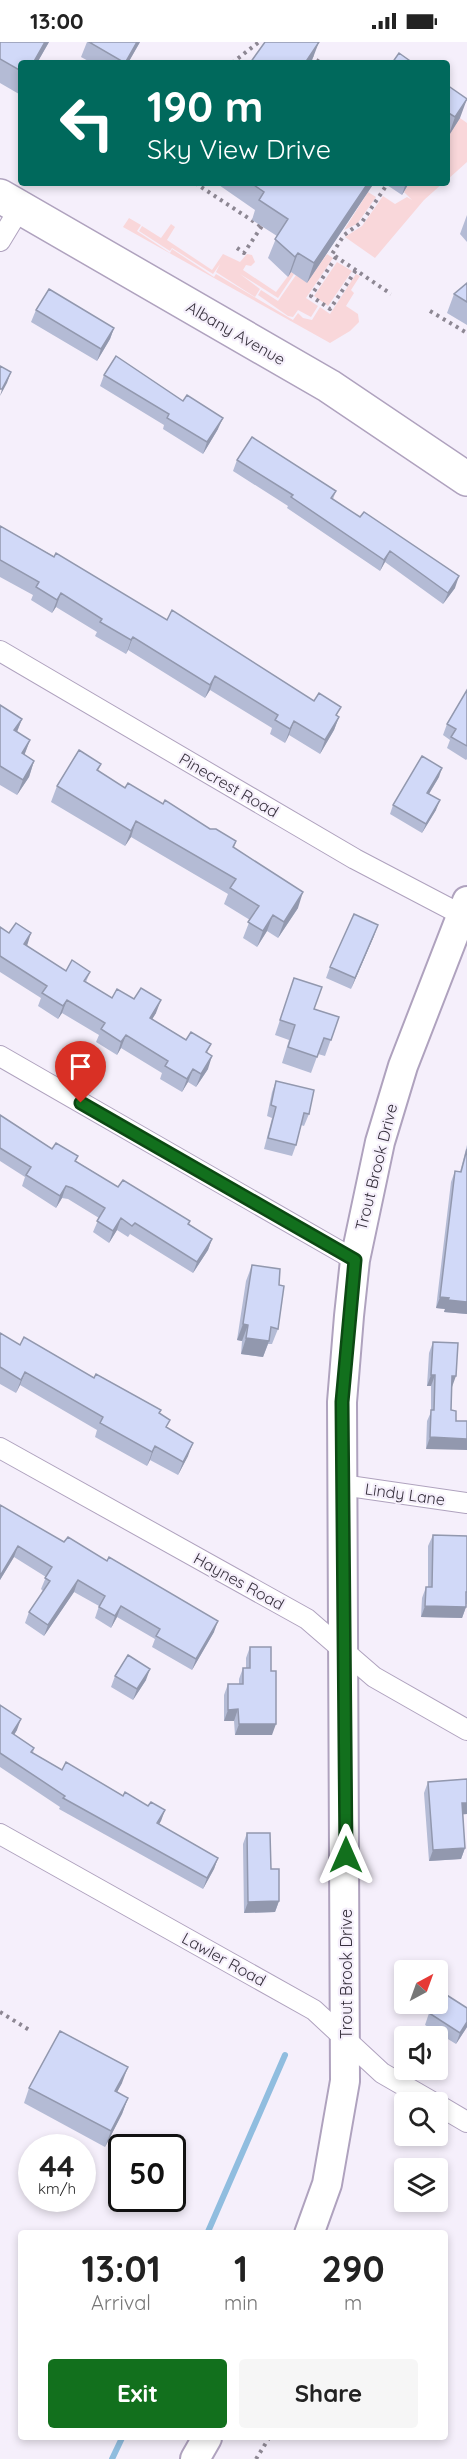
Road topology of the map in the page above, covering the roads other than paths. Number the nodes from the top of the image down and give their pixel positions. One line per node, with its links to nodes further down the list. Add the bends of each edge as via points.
1 (10, 202): 2 (street); 3 (highway, Albany Avenue, via 329,386)
2 (0, 241)
3 (467, 478)
4 (0, 651): 5 (street, Pinecrest Road, via 355,859)
5 (464, 908): 7 (main road, Trout Brook Drive, via 403,1066 380,1142)
6 (0, 1056): 7 (street)
7 (355, 1260): 9 (main road, Trout Brook Drive, via 342,1402)
8 (0, 1448): 11 (street, Haynes Road, via 306,1619)
9 (342, 1485): 10 (street, Lindy Lane); 11 (main road, Trout Brook Drive)
10 (467, 1503)
11 (345, 1650): 12 (street, Haynes Road, via 374,1677); 14 (main road, Trout Brook Drive)
12 (467, 1730)
13 (0, 1834): 14 (street, Lawler Road, via 314,2010)
14 (346, 2037): 15 (street, Lawler Road, via 382,2073); 18 (main road, Trout Brook Drive, via 337,2141)
15 (415, 2092)
16 (448, 2111): 17 (street, Lawler Road)
17 (467, 2122)
18 (310, 2230)
19 (206, 2440): 20 (main road)
20 (195, 2459)

